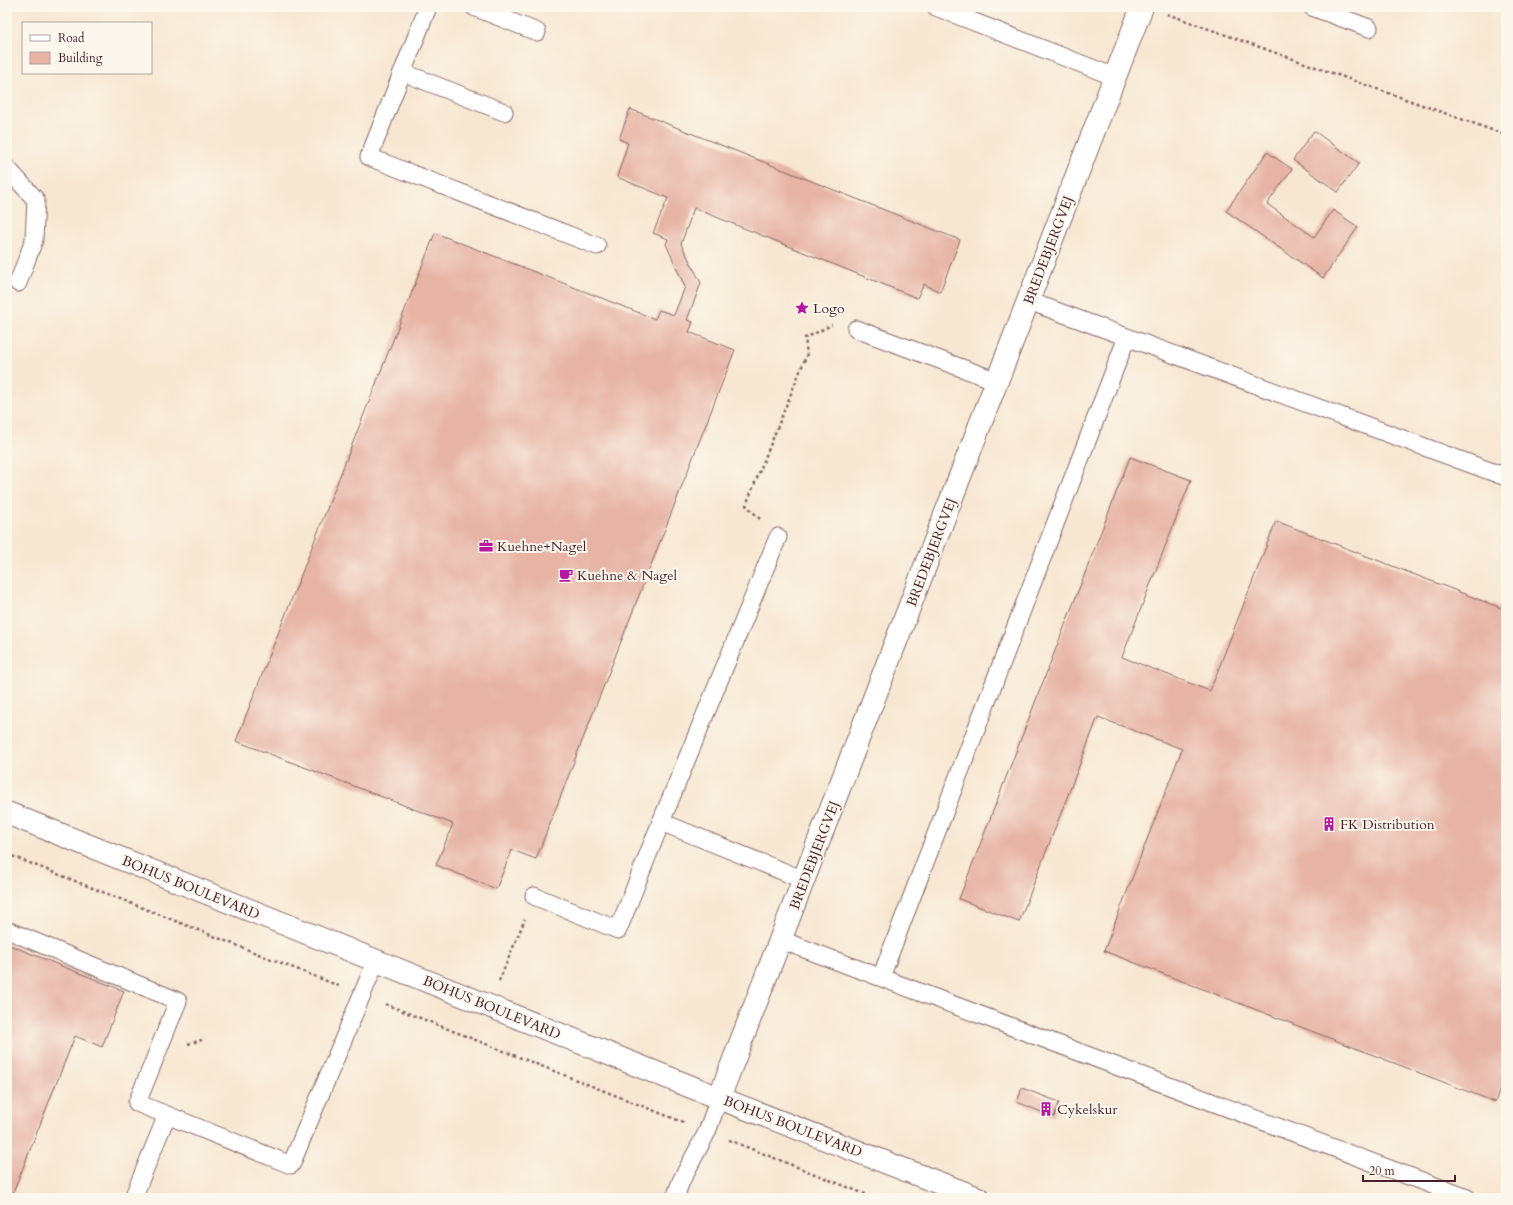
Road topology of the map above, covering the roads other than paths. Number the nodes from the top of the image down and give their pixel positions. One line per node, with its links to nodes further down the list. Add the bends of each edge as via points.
1 (428, 7): 8 (lane)
2 (474, 7): 7 (lane)
3 (936, 7): 9 (lane)
4 (1312, 7): 6 (lane)
5 (1152, 10): 9 (street, BREDEBJERGVEJ)
6 (1369, 28)
7 (537, 32)
8 (402, 72): 10 (lane); 12 (lane, via 369,157)
9 (1115, 77): 14 (street, BREDEBJERGVEJ)
10 (504, 112)
11 (7, 168): 13 (lane, via 36,200 34,240)
12 (597, 246)
13 (18, 283)
14 (1029, 300): 16 (lane); 17 (street, BREDEBJERGVEJ)
15 (856, 329): 17 (lane)
16 (1127, 337): 18 (lane); 27 (lane)
17 (997, 381): 22 (street, BREDEBJERGVEJ)
18 (1506, 477)
19 (778, 537): 21 (lane)
20 (7, 813): 26 (street, BOHUS BOULEVARD)
21 (661, 822): 22 (lane); 23 (lane, via 618,930)
22 (804, 880): 25 (street, BREDEBJERGVEJ)
23 (534, 896)
24 (7, 930): 29 (lane, via 178,1000 137,1103)
25 (781, 940): 27 (lane); 28 (street, BREDEBJERGVEJ)
26 (376, 961): 28 (street, BOHUS BOULEVARD); 29 (lane, via 291,1165)
27 (881, 977): 33 (lane)
28 (720, 1098): 31 (lane, via 707,1132 681,1181); 32 (street, BOHUS BOULEVARD)
29 (168, 1115): 30 (lane)
30 (134, 1198)
31 (675, 1198)
32 (978, 1198)
33 (1467, 1198)

